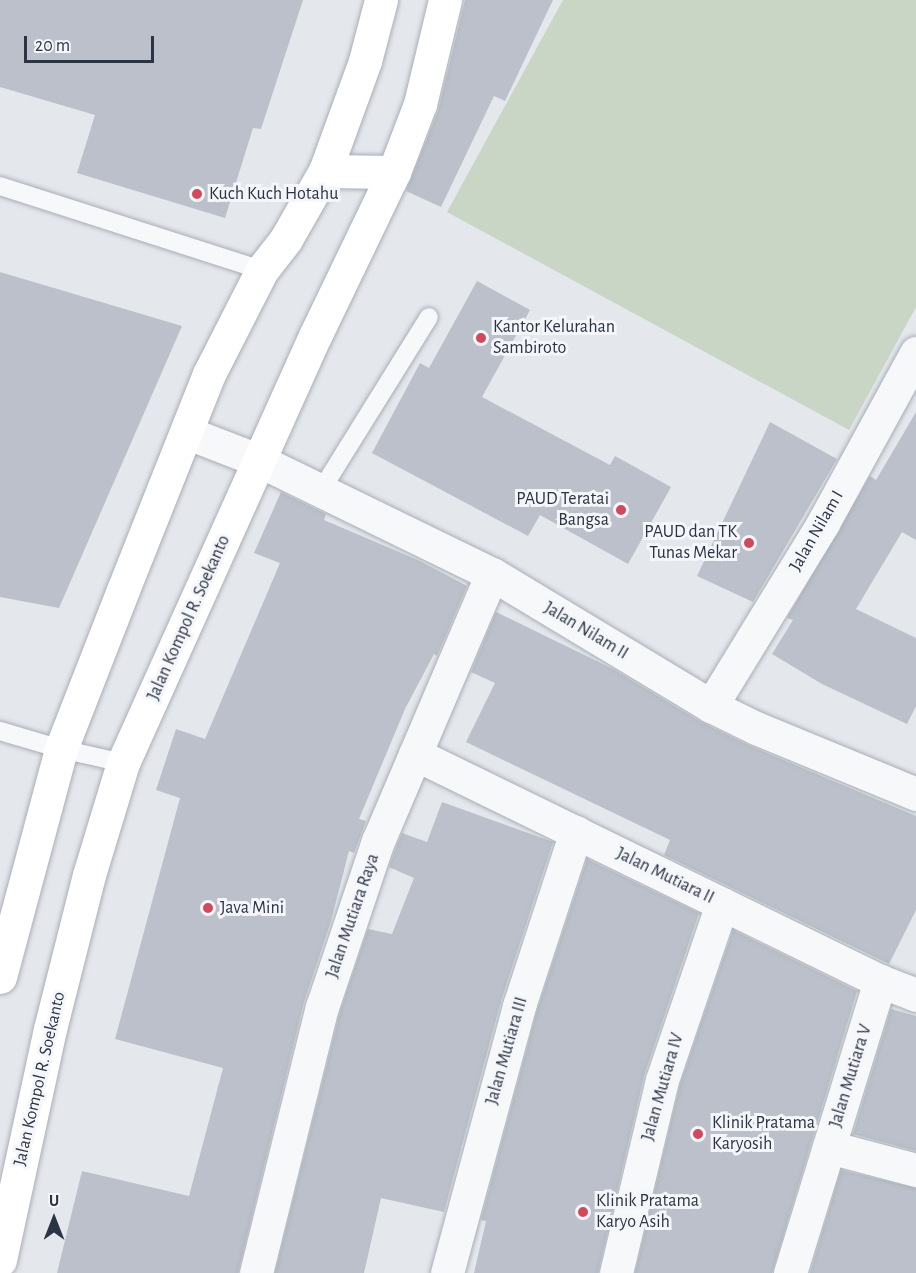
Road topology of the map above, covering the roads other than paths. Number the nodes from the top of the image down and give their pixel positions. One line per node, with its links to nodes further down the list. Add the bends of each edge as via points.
1 (381, 0): 3 (main road, via 365,61)
2 (445, 0): 4 (main road, Jalan Kompol R. Soekanto, via 427,81)
3 (326, 171): 4 (main road); 6 (main road, via 286,239)
4 (394, 172): 10 (main road, Jalan Kompol R. Soekanto)
5 (0, 186): 6 (lane)
6 (262, 270): 9 (main road, via 209,374)
7 (429, 317): 11 (lane)
8 (916, 353): 13 (street, Jalan Nilam I, via 823,523)
9 (188, 433): 10 (street, Jalan Nilam II); 15 (main road)
10 (260, 461): 11 (street, Jalan Nilam II); 17 (main road, Jalan Kompol R. Soekanto)
11 (320, 492): 12 (street, Jalan Nilam II)
12 (492, 574): 13 (street, Jalan Nilam II); 16 (street, Jalan Mutiara Raya)
13 (711, 706): 18 (street, Jalan Nilam II)
14 (0, 731): 15 (lane)
15 (62, 749): 17 (lane); 21 (main road)
16 (415, 754): 19 (street, Jalan Mutiara II); 27 (street, Jalan Mutiara Raya, via 378,841 322,1007)
17 (123, 763): 26 (main road, Jalan Kompol R. Soekanto, via 89,875 53,1018)
18 (916, 794)
19 (576, 832): 20 (street, Jalan Mutiara II); 28 (street, Jalan Mutiara III, via 519,1006)
20 (722, 904): 22 (street, Jalan Mutiara II); 29 (street, Jalan Mutiara IV, via 662,1080)
21 (0, 977)
22 (880, 981): 23 (street, Jalan Mutiara II); 24 (street, Jalan Mutiara V)
23 (916, 995)
24 (829, 1147): 25 (street); 30 (street, Jalan Mutiara V)
25 (916, 1170)
26 (0, 1260)
27 (256, 1273)
28 (447, 1273)
29 (616, 1273)
30 (790, 1273)

